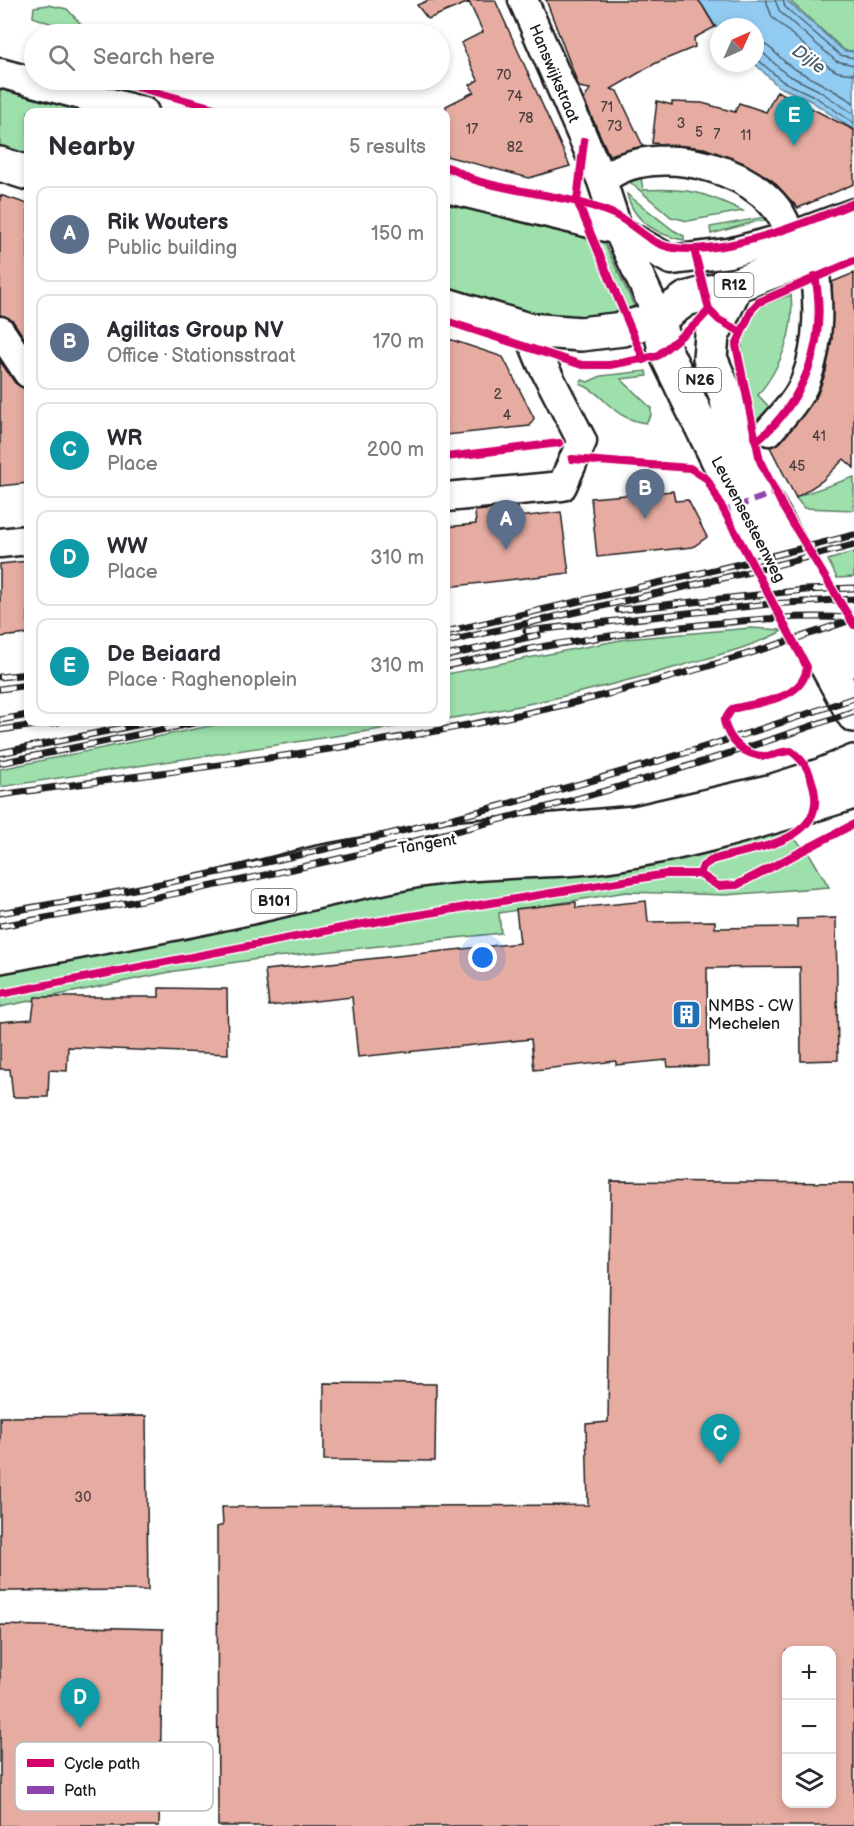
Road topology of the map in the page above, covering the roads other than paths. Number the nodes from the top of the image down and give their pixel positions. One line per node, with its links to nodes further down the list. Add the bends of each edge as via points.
1 (523, 0): 8 (street, Hanswijkstraat)
2 (0, 73): 3 (street)
3 (24, 80)
4 (63, 90): 5 (street)
5 (129, 108)
6 (0, 164): 7 (main road)
7 (24, 172)
8 (602, 181): 11 (street, Hanswijkstraat); 13 (street, via 609,174 649,160 682,161 725,172 756,190 776,210)
9 (450, 189): 11 (street, R12)
10 (854, 213): 13 (street, R12)
11 (616, 222): 13 (street, R12, via 671,260); 16 (street, Leuvensesteenweg / N26)
12 (854, 241): 13 (main road, R12)
13 (801, 248): 14 (main road, R12); 20 (street, via 818,294 814,349 805,383)
14 (736, 285): 16 (main road, R12, via 686,299); 21 (main road, via 712,336 710,358 726,395)
15 (450, 306): 17 (main road, R12)
16 (659, 318): 17 (main road, R12, via 623,329 581,334); 21 (main road, Leuvensesteenweg / N26, via 679,339); 26 (main road, Leuvensesteenweg / N26, via 664,351 750,524)
17 (528, 330): 22 (street, via 570,442 562,486)
18 (0, 331): 19 (street)
19 (24, 367)
20 (769, 430)
21 (736, 447): 25 (main road, Leuvensesteenweg / N26)
22 (450, 497)
23 (24, 540): 24 (street)
24 (0, 543)
25 (854, 660)
26 (854, 715)
27 (854, 762): 29 (main road, Tangent / B101, via 773,791 635,823 444,840 319,863 196,894)
28 (854, 792): 30 (main road, Tangent / B101, via 643,848 590,857 428,868 167,925)
29 (0, 931)
30 (0, 956)

